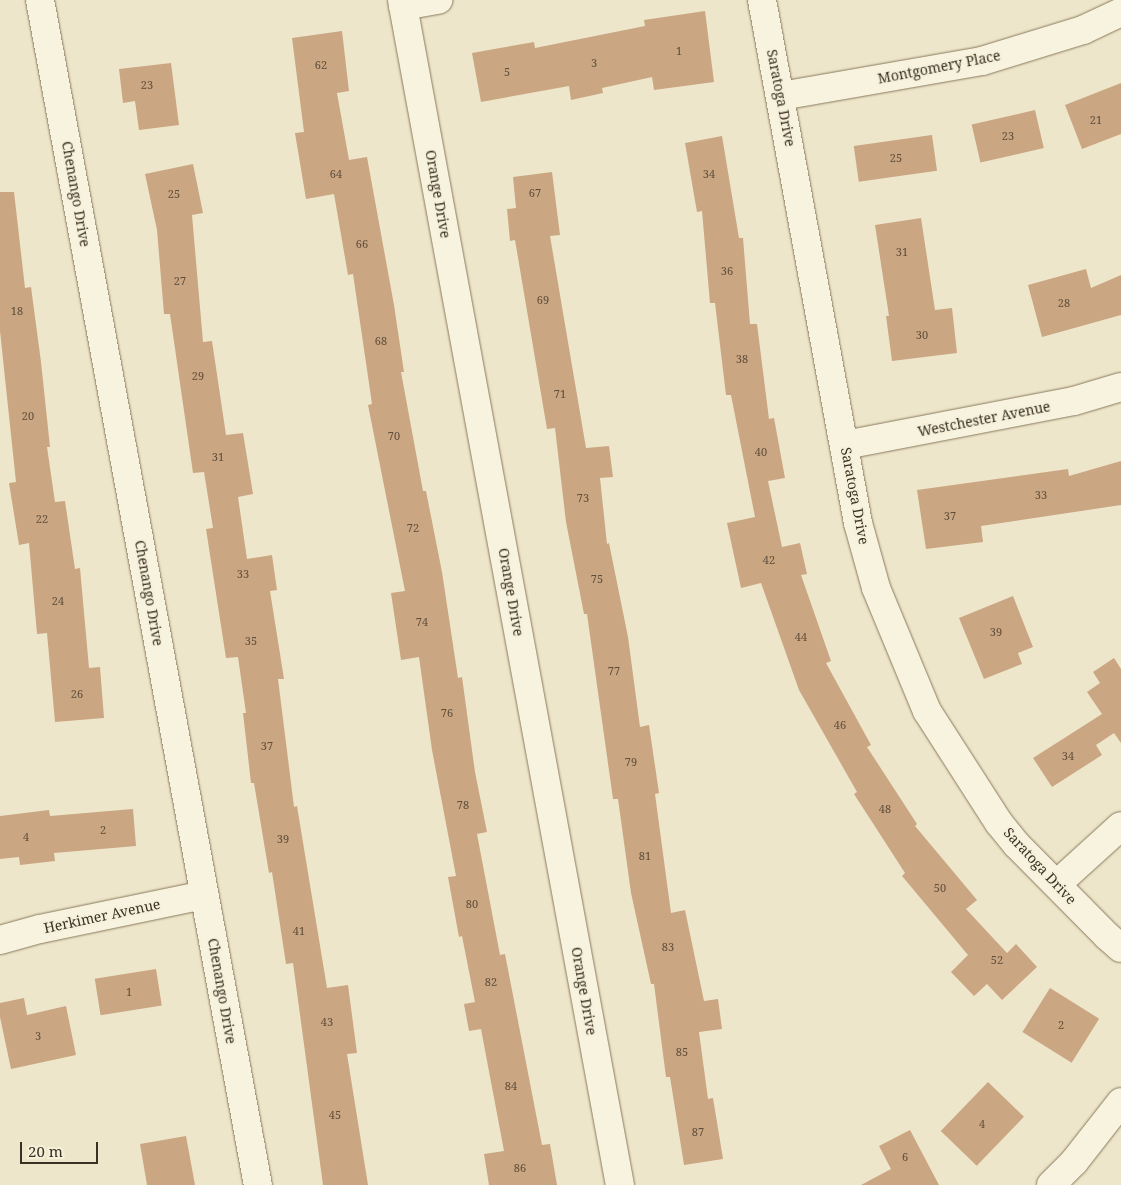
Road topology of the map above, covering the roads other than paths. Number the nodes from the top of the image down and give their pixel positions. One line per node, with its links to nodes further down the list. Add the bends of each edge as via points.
1 (40, 0): 11 (street, Chenango Drive)
2 (438, 0): 4 (street)
3 (762, 0): 6 (street, Saratoga Drive)
4 (402, 3): 16 (street, Orange Drive)
5 (1121, 12): 6 (street, Montgomery Place, via 1084,30 982,61)
6 (781, 96): 8 (street, Saratoga Drive)
7 (1121, 387): 8 (street, Westchester Avenue, via 1074,401)
8 (845, 445): 10 (street, Saratoga Drive, via 858,523 876,588 927,711 999,823)
9 (1121, 826): 10 (street)
10 (1057, 884): 13 (street, Saratoga Drive)
11 (204, 895): 12 (street, Herkimer Avenue); 15 (street, Chenango Drive)
12 (0, 940)
13 (1121, 948)
14 (1121, 1102): 17 (street, via 1074,1162)
15 (258, 1185)
16 (620, 1185)
17 (1051, 1185)

